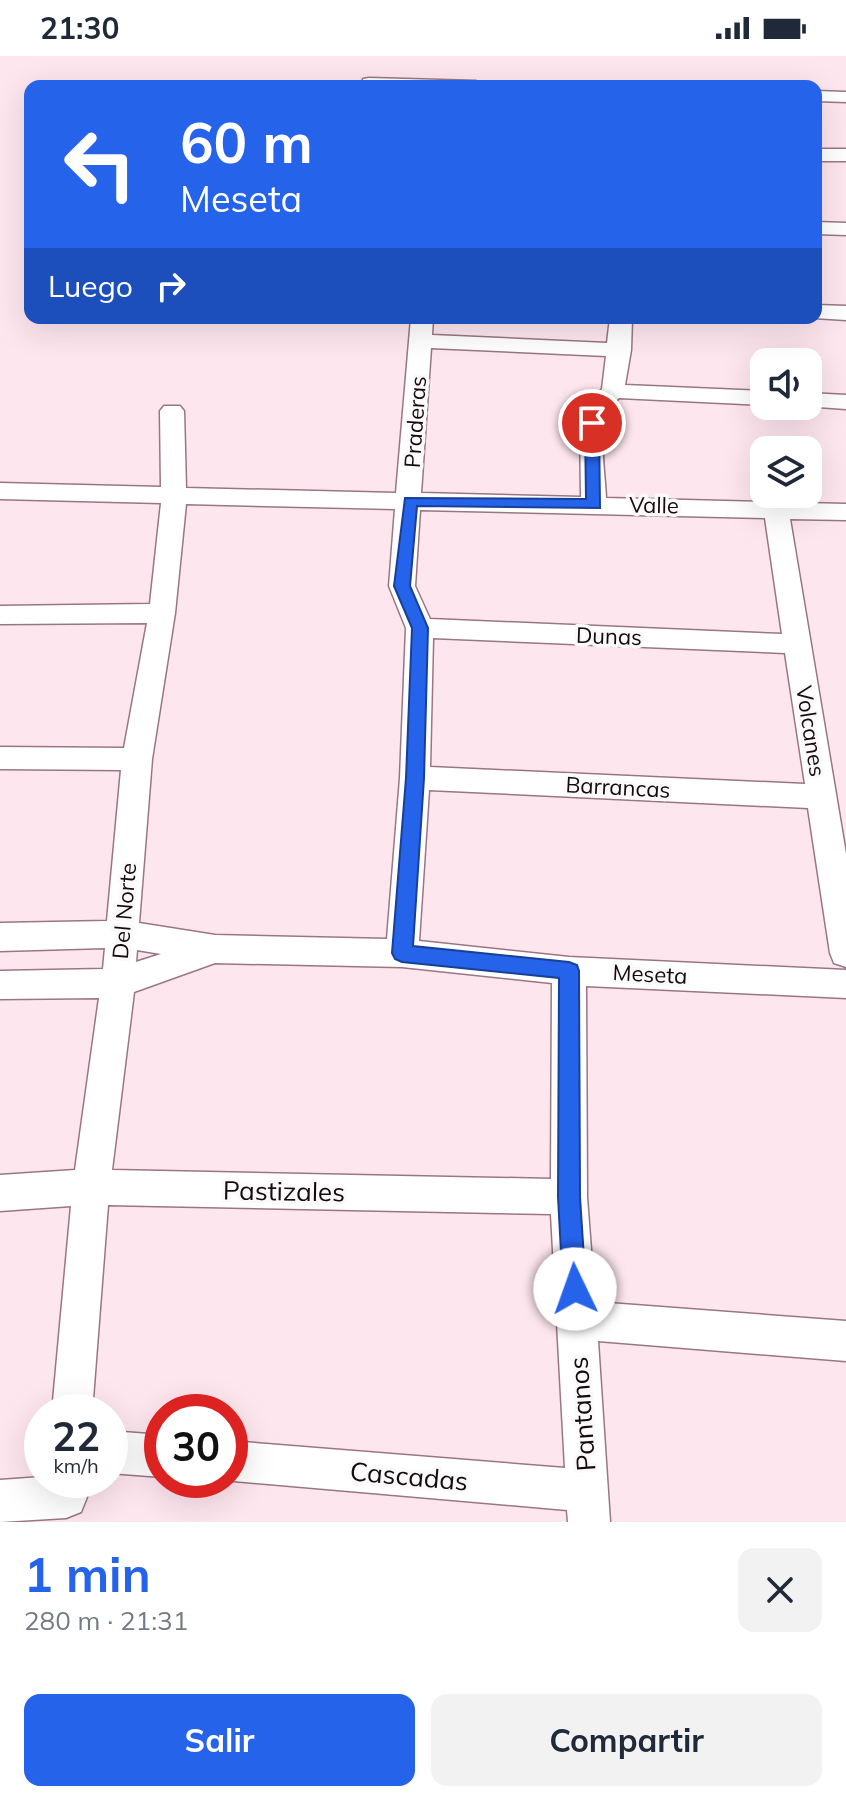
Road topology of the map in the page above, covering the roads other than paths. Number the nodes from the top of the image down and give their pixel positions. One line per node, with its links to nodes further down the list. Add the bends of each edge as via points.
1 (822, 96): 2 (street)
2 (846, 97)
3 (822, 155): 4 (street)
4 (846, 155)
5 (822, 228): 6 (street)
6 (846, 229)
7 (822, 312): 8 (street)
8 (846, 313)
9 (621, 324): 11 (street)
10 (421, 329): 11 (street); 19 (street, Praderas)
11 (620, 350): 12 (street)
12 (613, 391): 13 (street); 20 (street, via 598,404 592,423)
13 (750, 397)
14 (822, 401): 15 (street)
15 (846, 402)
16 (172, 411): 18 (street, Del Norte)
17 (0, 491): 18 (street, Valle)
18 (174, 495): 19 (street, Valle); 24 (street, Del Norte)
19 (410, 501): 20 (street, Valle); 26 (street, Praderas, via 402,586)
20 (594, 504): 21 (street, Valle)
21 (750, 507)
22 (776, 508): 23 (street, Valle); 27 (street, Volcanes)
23 (846, 512)
24 (162, 613): 25 (street); 29 (street, Del Norte)
25 (0, 615)
26 (420, 628): 27 (street, Dunas); 30 (street, Praderas)
27 (797, 644): 31 (street, Volcanes)
28 (0, 758): 29 (street)
29 (137, 759): 32 (street, Del Norte)
30 (415, 778): 31 (street, Barrancas); 35 (street, Praderas)
31 (822, 797): 36 (street, Volcanes)
32 (123, 934): 33 (street, Meseta); 34 (street, Meseta); 38 (street, Del Norte)
33 (0, 937)
34 (215, 949): 35 (street, Meseta); 38 (street, Meseta)
35 (402, 953): 37 (street, Meseta)
36 (846, 953)
37 (569, 971): 39 (street, Meseta); 43 (street, Pantanos)
38 (118, 983): 40 (street, Meseta); 41 (street, Del Norte)
39 (846, 984)
40 (0, 985)
41 (91, 1187): 42 (street, Pastizales); 43 (street, Pastizales); 46 (street, Del Norte)
42 (0, 1193)
43 (569, 1197): 44 (street, Pantanos)
44 (576, 1320): 45 (street); 50 (street, Pantanos)
45 (846, 1341)
46 (74, 1394)
47 (248, 1464): 50 (street, Cascadas)
48 (65, 1500): 49 (street)
49 (0, 1501)
50 (588, 1506)

